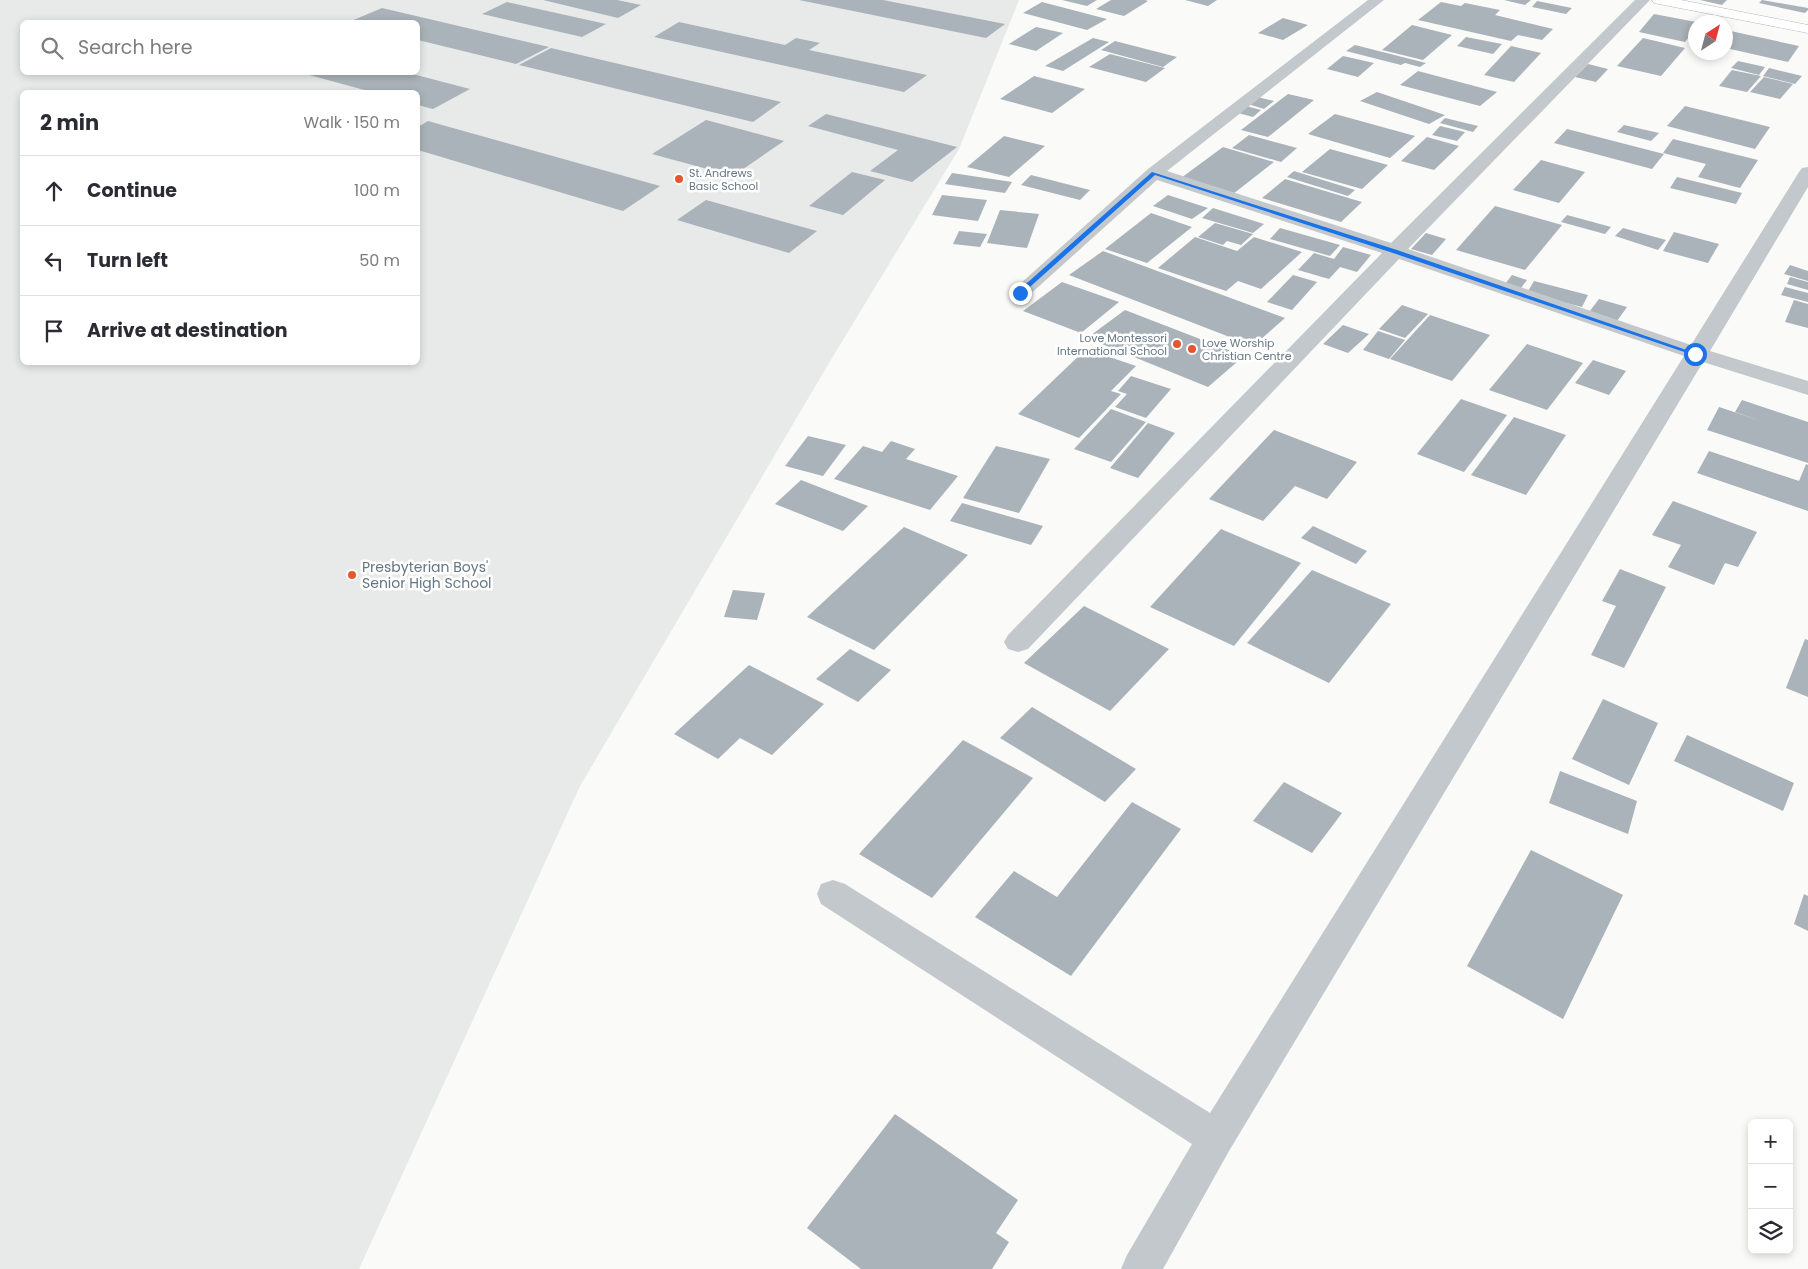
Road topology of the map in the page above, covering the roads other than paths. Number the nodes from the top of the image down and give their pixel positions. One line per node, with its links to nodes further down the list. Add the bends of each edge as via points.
1 (1377, 0): 6 (street)
2 (1643, 0): 7 (street)
3 (1659, 0): 4 (street)
4 (1808, 29)
5 (1808, 172): 9 (street)
6 (1154, 173): 7 (street); 8 (street)
7 (1395, 251): 9 (street); 11 (street)
8 (1020, 293)
9 (1695, 354): 10 (street); 13 (street)
10 (1808, 388)
11 (1018, 642)
12 (833, 894): 13 (street)
13 (1216, 1138): 14 (street)
14 (1141, 1269)

